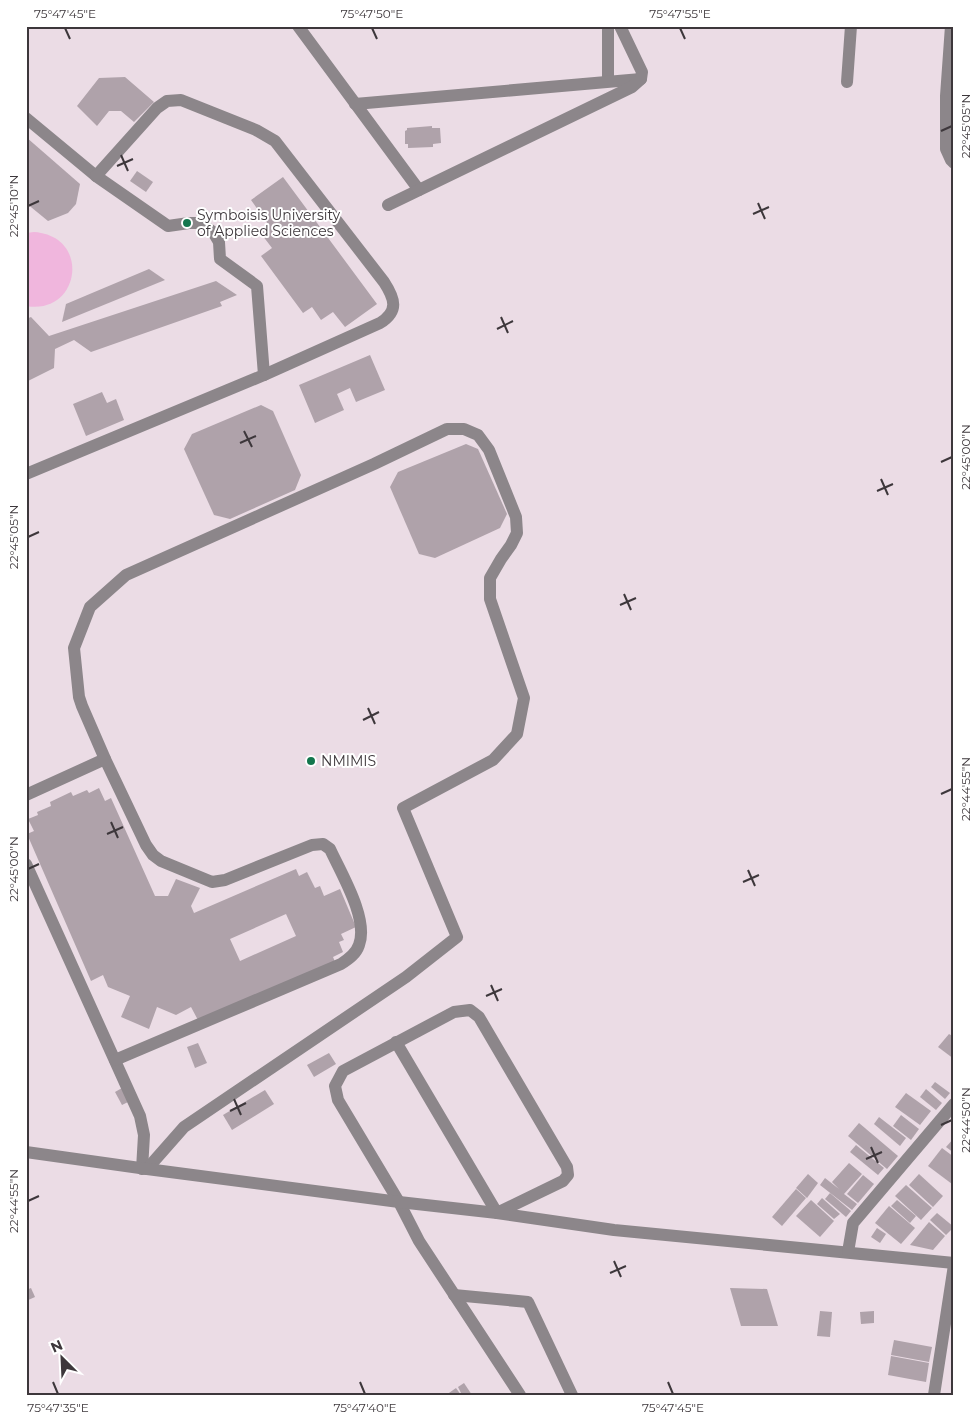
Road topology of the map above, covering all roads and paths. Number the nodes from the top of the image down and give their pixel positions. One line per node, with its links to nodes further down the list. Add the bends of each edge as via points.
1 (298, 26): 9 (street)
2 (608, 26): 7 (street)
3 (620, 26): 6 (street, via 642,72)
4 (950, 26): 11 (street, via 946,149)
5 (850, 28): 8 (street)
6 (641, 79): 7 (street); 13 (street, via 632,87)
7 (608, 81): 9 (street)
8 (847, 82)
9 (355, 104): 13 (street)
10 (26, 118): 12 (street)
11 (954, 163)
12 (96, 176): 15 (street, via 168,226 201,223 213,232 220,259 258,286); 15 (street, via 167,101 181,100 256,130 275,142 384,282 392,295 394,308 380,323)
13 (419, 190): 14 (street)
14 (388, 205)
15 (264, 375): 16 (street)
16 (26, 474)
17 (105, 759): 18 (street); 21 (street, via 146,845 161,861 212,882 322,844 330,850 356,906 362,931 352,956 341,964); 24 (street, via 82,706 74,648 90,607 126,575 447,429 464,429 478,435 489,450 516,517 517,532 490,578 490,600 524,698 517,734 493,760 403,808 457,937 406,976 184,1127)
18 (26, 795)
19 (26, 864): 21 (street)
20 (396, 1042): 25 (street, via 343,1071 334,1086 338,1100); 26 (street); 26 (street, via 454,1012 470,1010 479,1017 568,1175 564,1181)
21 (115, 1060): 24 (street, via 140,1116)
22 (954, 1104): 27 (street, via 853,1223)
23 (26, 1152): 24 (street)
24 (145, 1169): 25 (street)
25 (399, 1202): 26 (street); 29 (street, via 419,1241)
26 (497, 1213): 27 (street, via 614,1230)
27 (848, 1252): 28 (street)
28 (954, 1264): 32 (street)
29 (454, 1295): 30 (street); 31 (street, via 528,1302)
30 (520, 1395)
31 (572, 1395)
32 (934, 1395)

